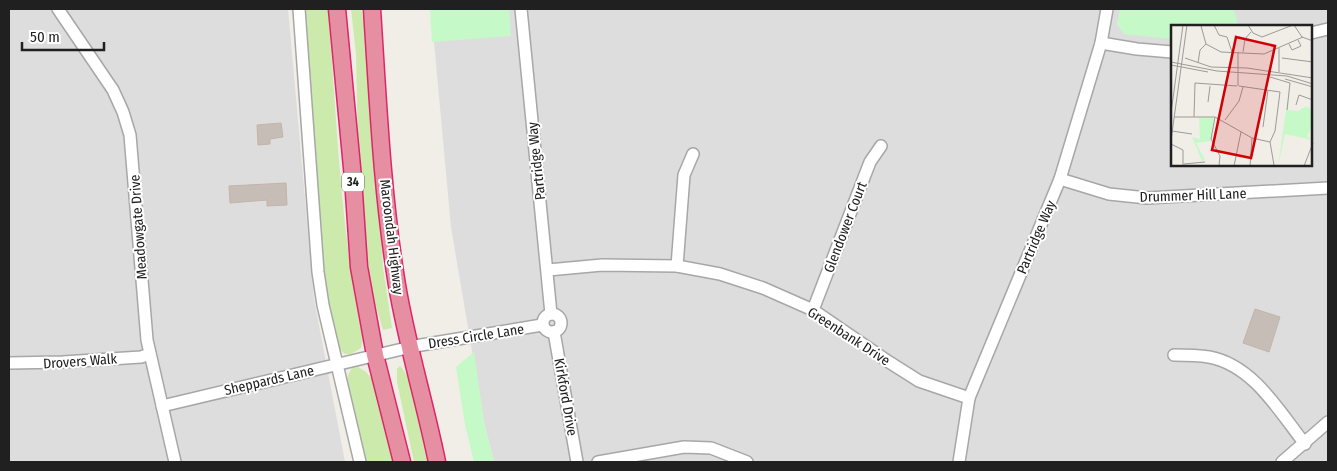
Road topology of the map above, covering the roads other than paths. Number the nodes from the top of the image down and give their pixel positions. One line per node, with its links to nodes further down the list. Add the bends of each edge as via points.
1 (58, 9): 22 (street, Meadowgate Drive, via 113,90 130,135)
2 (300, 9): 26 (street, via 318,272)
3 (337, 9): 23 (highway, 34, via 359,267)
4 (372, 9): 21 (highway, Maroondah Highway / 34, via 391,243)
5 (521, 9): 16 (street, Partridge Way)
6 (1107, 9): 9 (street, Partridge Way)
7 (1328, 29): 8 (street)
8 (1312, 34)
9 (1101, 43): 10 (street); 13 (street, Partridge Way)
10 (1171, 52)
11 (881, 146): 17 (street, Glendower Court, via 870,162)
12 (693, 154): 15 (street, via 684,175)
13 (1060, 179): 14 (street, Drummer Hill Lane, via 1109,194 1147,198); 27 (street, Partridge Way)
14 (1328, 188)
15 (677, 266): 16 (street, Greenbank Drive); 17 (street, Greenbank Drive, via 720,274)
16 (548, 270): 18 (street, Partridge Way)
17 (813, 310): 27 (street, Greenbank Drive, via 919,380)
18 (552, 314): 19 (street, via 544,318); 20 (street, via 560,320 559,329)
19 (542, 326): 20 (street, via 548,332); 21 (street, Dress Circle Lane)
20 (554, 332): 35 (street, Kirkford Drive)
21 (410, 347): 23 (street, Dress Circle Lane); 34 (highway, Maroondah Highway / 34)
22 (150, 354): 25 (street, Drovers Walk); 28 (street, Meadowgate Drive)
23 (375, 355): 26 (street, Sheppards Lane); 33 (highway, 34)
24 (1174, 355): 30 (street, via 1210,357 1236,367 1252,379)
25 (9, 363)
26 (337, 364): 28 (street, Sheppards Lane); 32 (street)
27 (969, 398): 38 (street, Partridge Way)
28 (162, 406): 31 (street, Meadowgate Drive)
29 (1328, 422): 30 (street)
30 (1305, 444): 39 (street)
31 (176, 462)
32 (360, 462)
33 (402, 462)
34 (437, 462)
35 (577, 462)
36 (598, 462): 37 (street, via 684,447 710,448)
37 (747, 462)
38 (958, 462)
39 (1282, 462)

